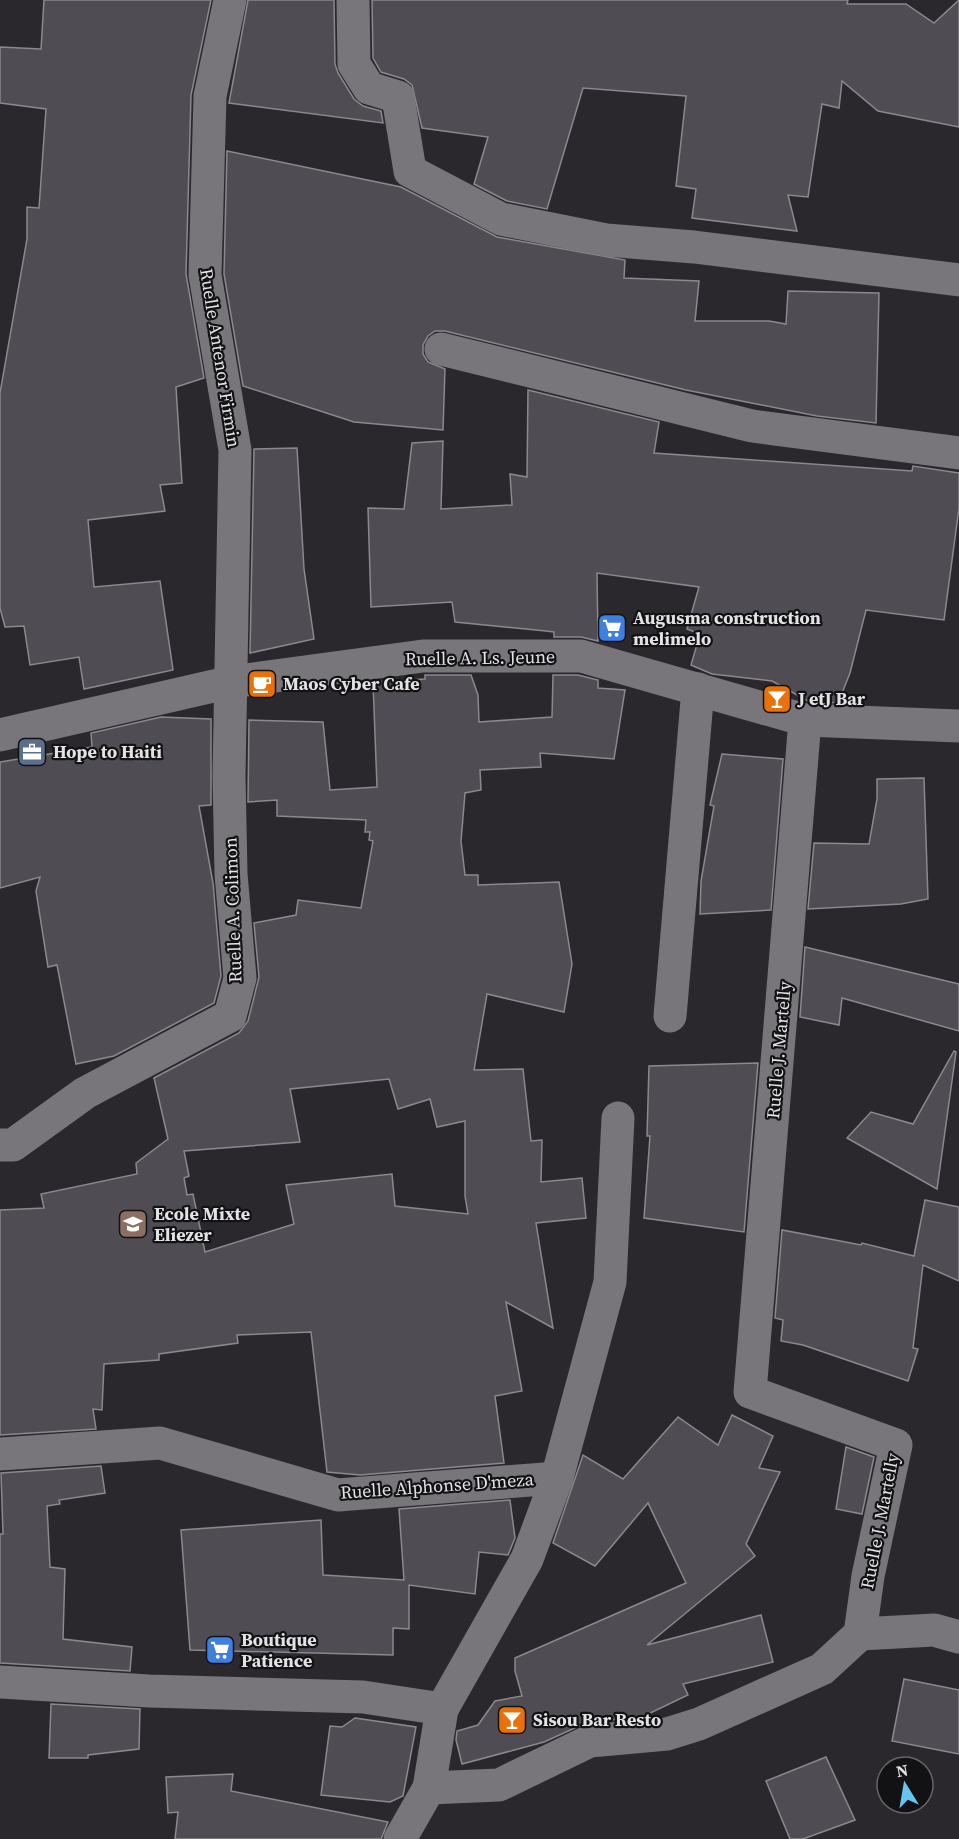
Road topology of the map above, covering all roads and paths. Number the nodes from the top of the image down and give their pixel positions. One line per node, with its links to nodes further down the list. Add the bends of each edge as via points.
1 (230, 0): 6 (street, Ruelle Antenor Firmin, via 210,96 205,275 235,450)
2 (353, 0): 3 (street, via 354,64 369,88 398,98 410,171 501,219 606,240 694,246)
3 (959, 280)
4 (441, 350): 5 (street, via 752,426)
5 (959, 453)
6 (231, 682): 7 (street, Ruelle A. Ls. Jeune, via 423,656 581,656); 10 (street, Ruelle A. Ls. Jeune); 13 (street, Ruelle A. Colimon, via 231,874 240,978 230,1016 85,1093 13,1145)
7 (698, 689): 8 (street, Ruelle A. Ls. Jeune); 11 (street)
8 (805, 720): 9 (street, Ruelle A. Ls. Jeune); 16 (street, Ruelle J. Martelly, via 750,1392 896,1445)
9 (959, 726)
10 (0, 735)
11 (670, 1016)
12 (618, 1118): 15 (street, via 609,1282)
13 (0, 1145)
14 (0, 1454): 15 (street, Ruelle Alphonse D'meza, via 160,1443 338,1495)
15 (557, 1478): 19 (street, via 527,1558)
16 (860, 1634): 17 (street, via 934,1630); 20 (street, via 822,1669 699,1724 668,1734 590,1741 499,1785)
17 (959, 1637)
18 (0, 1683): 19 (street, via 363,1697)
19 (442, 1709): 20 (street)
20 (429, 1788): 21 (street)
21 (400, 1839)

